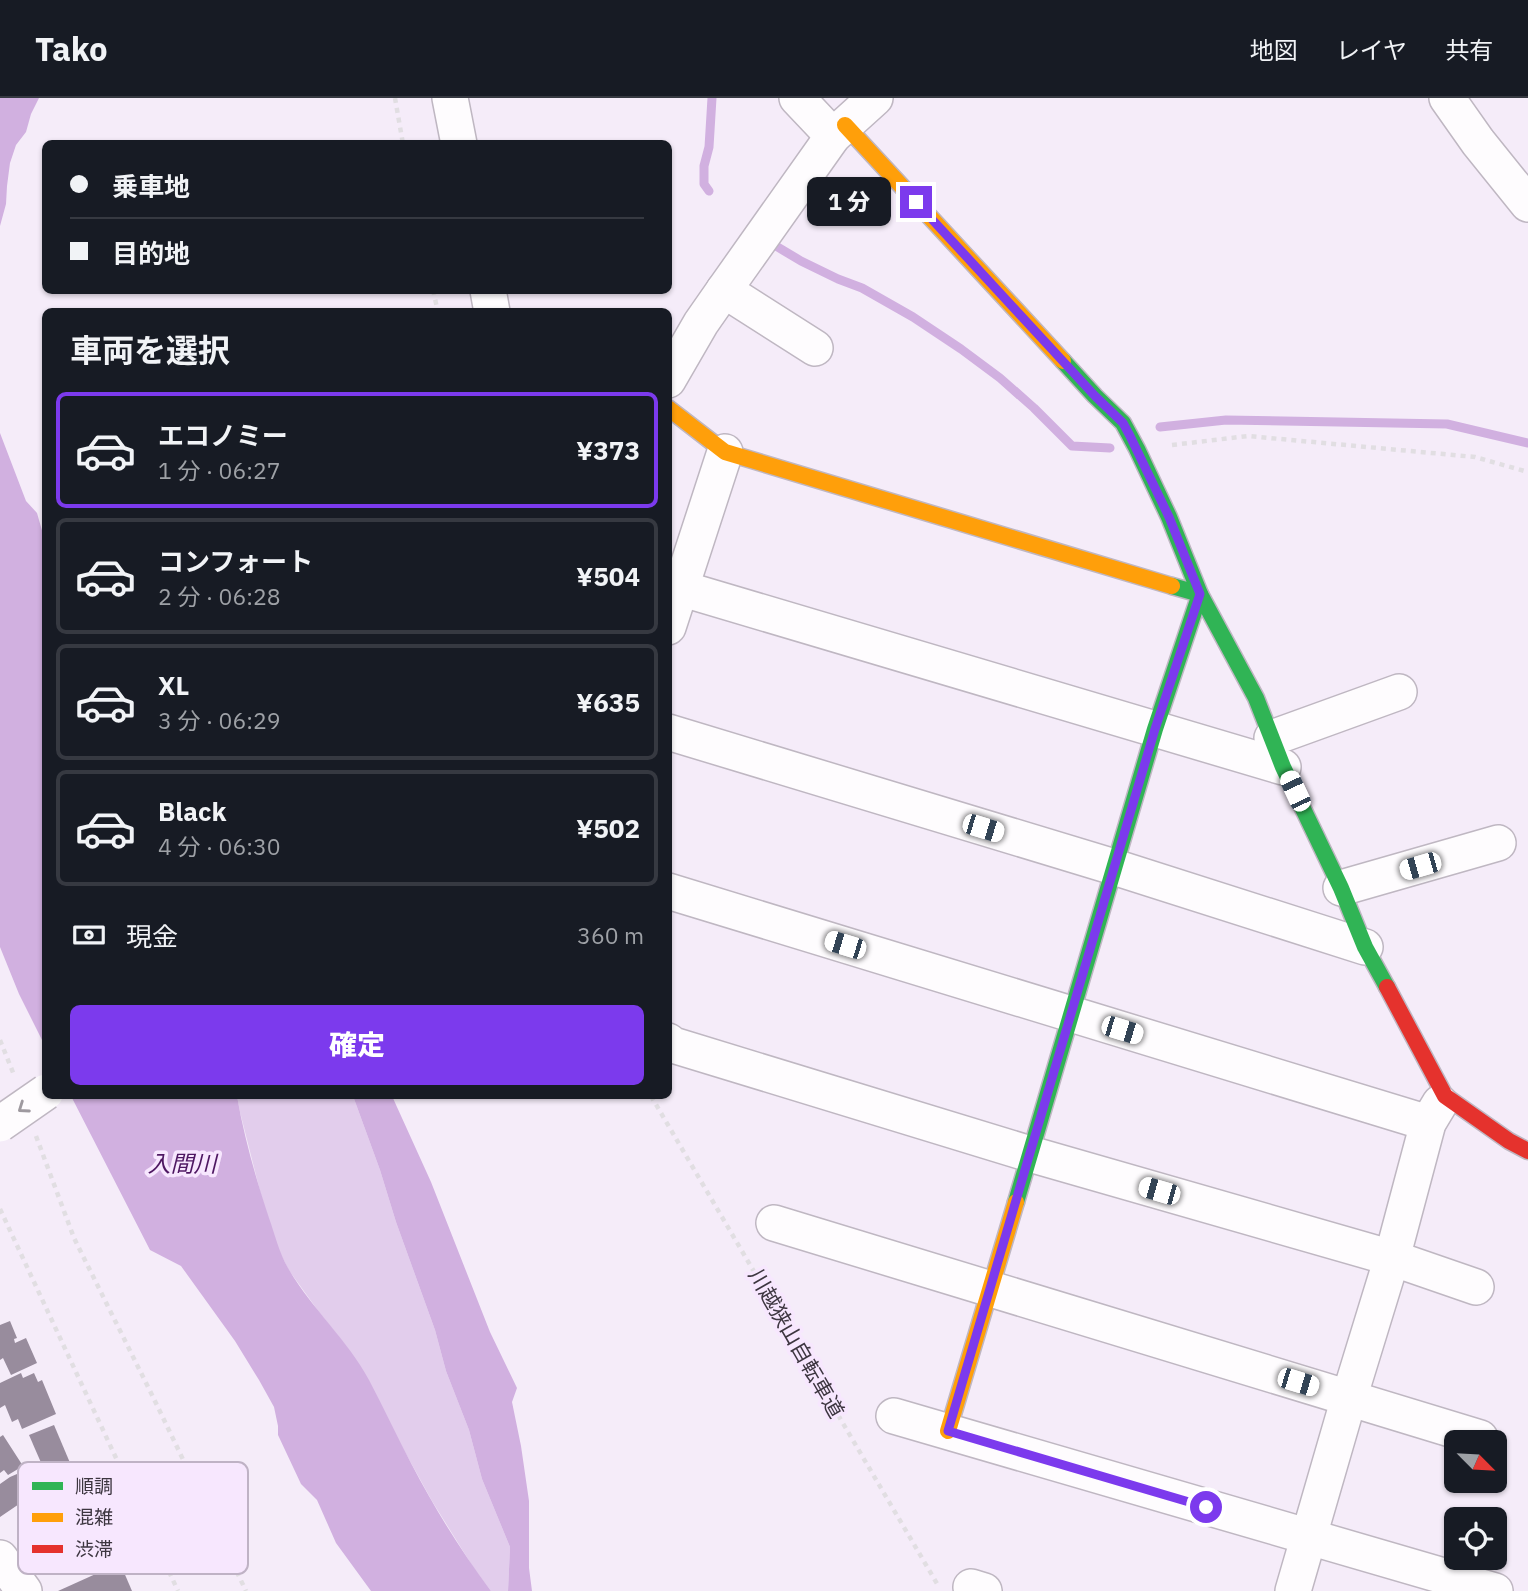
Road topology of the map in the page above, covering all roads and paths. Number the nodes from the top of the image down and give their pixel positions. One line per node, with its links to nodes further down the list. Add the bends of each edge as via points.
1 (395, 98): 7 (path)
2 (450, 98): 8 (street)
3 (797, 98): 6 (street)
4 (875, 98): 6 (street)
5 (1447, 98): 9 (street)
6 (839, 131): 10 (street); 14 (street, via 1123,423)
7 (402, 140)
8 (458, 140)
9 (1528, 204)
10 (724, 290): 11 (street); 12 (street)
11 (815, 348)
12 (672, 373)
13 (672, 411): 15 (street)
14 (1137, 449): 16 (path, via 1248,436 1475,457); 18 (street)
15 (725, 452): 17 (street); 18 (street)
16 (1528, 472)
17 (680, 588): 19 (street); 21 (street)
18 (1200, 594): 21 (street); 23 (street, via 1256,698)
19 (672, 614)
20 (1399, 692): 23 (street)
21 (1155, 729): 23 (street); 25 (street)
22 (672, 733): 25 (street)
23 (1278, 752): 26 (street)
24 (1498, 843): 26 (street)
25 (1114, 867): 28 (street); 29 (street)
26 (1341, 888): 28 (street)
27 (672, 892): 29 (street)
28 (1365, 947): 34 (street)
29 (1071, 1014): 34 (street); 38 (street)
30 (0, 1040): 32 (path)
31 (672, 1044): 38 (street)
32 (31, 1087): 35 (street, one-way to 35, bridge)
33 (653, 1099): 54 (path, 川越狭山自転車道)
34 (1436, 1109): 37 (street); 41 (street)
35 (0, 1124)
36 (36, 1133): 49 (path, via 74,1238)
37 (1528, 1151)
38 (1030, 1154): 41 (street); 43 (street)
39 (0, 1209): 48 (path)
40 (774, 1223): 43 (street)
41 (1392, 1258): 42 (street); 44 (street)
42 (1476, 1287)
43 (990, 1289): 44 (street); 47 (street)
44 (1349, 1398): 46 (street); 50 (street)
45 (894, 1416): 47 (street)
46 (1454, 1430)
47 (948, 1431): 50 (street)
48 (118, 1462)
49 (184, 1462)
50 (1309, 1537): 58 (street); 59 (street)
51 (0, 1559): 55 (street)
52 (170, 1574): 56 (path)
53 (238, 1574): 57 (path)
54 (965, 1590)
55 (24, 1591)
56 (178, 1591)
57 (246, 1591)
58 (1293, 1591)
59 (1495, 1591)

